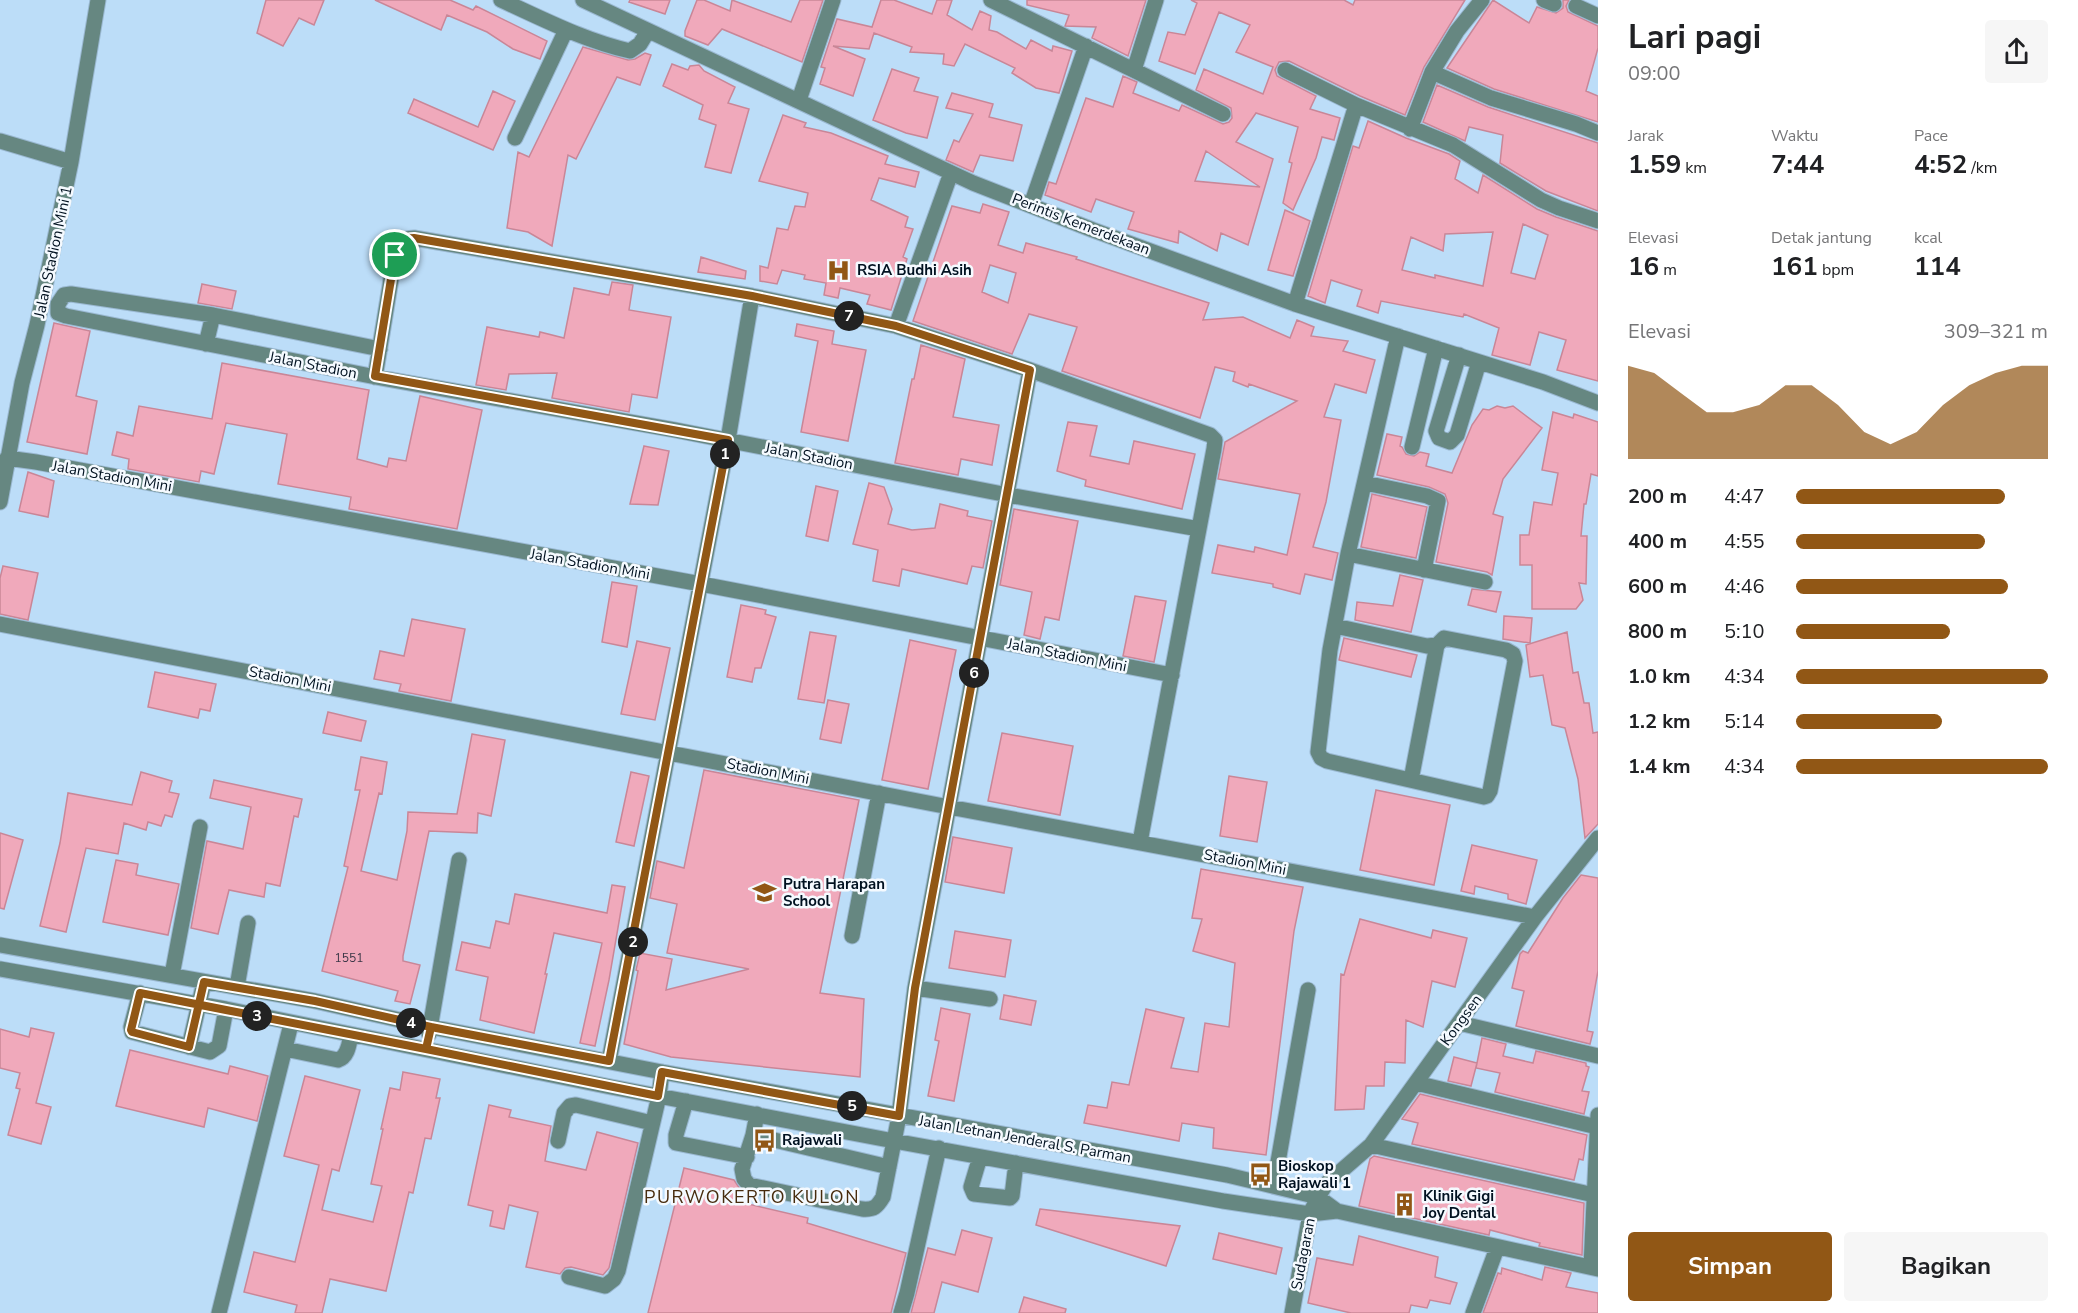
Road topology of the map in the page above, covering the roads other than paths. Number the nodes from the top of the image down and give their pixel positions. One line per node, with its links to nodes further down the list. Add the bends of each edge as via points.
1 (98, 0): 23 (street, Jalan Stadion Mini 1)
2 (501, 0): 10 (street)
3 (582, 0): 11 (street, Perintis Kemerdekaan)
4 (834, 0): 16 (street)
5 (991, 0): 12 (street)
6 (1156, 0): 13 (street)
7 (1482, 0): 15 (street)
8 (1576, 6): 9 (street)
9 (1598, 16)
10 (566, 30): 11 (street, via 630,51); 21 (street)
11 (648, 31): 16 (street, Perintis Kemerdekaan)
12 (1086, 46): 13 (street); 25 (street)
13 (1134, 70): 18 (street)
14 (1285, 70): 17 (street)
15 (1432, 72): 19 (street); 20 (street, via 1491,98)
16 (799, 100): 24 (street, Perintis Kemerdekaan)
17 (1356, 105): 19 (street); 28 (street)
18 (1223, 114)
19 (1410, 129): 26 (street, via 1464,150 1541,200)
20 (1598, 133)
21 (515, 138)
22 (0, 141): 23 (street)
23 (71, 162): 31 (street, Jalan Stadion Mini 1)
24 (951, 173): 25 (street, Perintis Kemerdekaan); 32 (street)
25 (1031, 205): 28 (street, Perintis Kemerdekaan)
26 (1598, 221)
27 (752, 296): 32 (street); 36 (street, via 407,238 401,241 395,255); 42 (street)
28 (1295, 304): 33 (street, Perintis Kemerdekaan)
29 (58, 313): 30 (street, Jalan Stadion, via 60,299 71,294); 31 (street, Jalan Stadion); 34 (street, Jalan Stadion)
30 (213, 315): 34 (street); 36 (street, Jalan Stadion)
31 (37, 326): 44 (street, Jalan Stadion Mini 1)
32 (896, 326): 39 (street)
33 (1398, 336): 35 (street, Perintis Kemerdekaan); 45 (street)
34 (206, 344): 40 (street, Jalan Stadion)
35 (1436, 348): 37 (street, Perintis Kemerdekaan); 43 (street)
36 (380, 349): 40 (street)
37 (1459, 355): 38 (street, Perintis Kemerdekaan); 38 (street, via 1436,431 1439,438 1450,442 1457,435)
38 (1479, 362): 41 (street, Perintis Kemerdekaan)
39 (1030, 370): 46 (street); 48 (street, via 1210,435 1215,440 1214,449)
40 (375, 376): 42 (street, Jalan Stadion)
41 (1598, 403)
42 (728, 440): 46 (street, Jalan Stadion); 52 (street)
43 (1412, 447)
44 (8, 458): 47 (street, Jalan Stadion Mini 1); 52 (street, Jalan Stadion Mini)
45 (1365, 483): 49 (street); 50 (street, via 1438,501)
46 (1008, 495): 48 (street, Jalan Stadion); 55 (street)
47 (0, 502)
48 (1199, 529): 57 (street)
49 (1348, 554): 50 (street); 54 (street)
50 (1424, 570): 51 (street)
51 (1485, 582)
52 (700, 584): 55 (street, Jalan Stadion Mini); 58 (street)
53 (0, 624): 58 (street, Stadion Mini)
54 (1335, 626): 56 (street); 59 (street, via 1318,752 1321,758)
55 (981, 639): 57 (street, Jalan Stadion Mini); 61 (street)
56 (1437, 645): 59 (street); 59 (street, via 1444,638 1513,654 1515,661 1490,791 1484,797)
57 (1172, 675): 64 (street)
58 (669, 752): 60 (street, Stadion Mini); 90 (street)
59 (1411, 780)
60 (879, 793): 61 (street, Stadion Mini); 68 (street)
61 (949, 807): 64 (street, Stadion Mini); 76 (street)
62 (200, 827): 72 (street)
63 (1598, 838): 66 (street, Kongsen)
64 (1140, 842): 66 (street, Stadion Mini)
65 (459, 860): 84 (street)
66 (1536, 917): 83 (street, Kongsen)
67 (248, 924): 75 (street)
68 (852, 936)
69 (0, 945): 70 (street, Jalan Letnan Jenderal S. Parman)
70 (76, 957): 72 (street, Jalan Letnan Jenderal S. Parman); 73 (street)
71 (0, 969): 73 (street, Jalan Letnan Jenderal S. Parman)
72 (172, 975): 74 (street, Jalan Letnan Jenderal S. Parman)
73 (72, 981): 78 (street, Jalan Letnan Jenderal S. Parman)
74 (204, 982): 75 (street, Jalan Letnan Jenderal S. Parman); 80 (street)
75 (237, 987): 84 (street, Jalan Letnan Jenderal S. Parman)
76 (915, 988): 79 (street); 99 (street)
77 (1308, 990): 115 (street)
78 (140, 993): 80 (street, Jalan Letnan Jenderal S. Parman); 86 (street, via 132,1032)
79 (990, 999)
80 (199, 1005): 81 (street, Jalan Letnan Jenderal S. Parman); 86 (street)
81 (226, 1010): 82 (street, Jalan Letnan Jenderal S. Parman); 86 (street, via 219,1046 210,1052)
82 (291, 1023): 85 (street, Jalan Letnan Jenderal S. Parman); 87 (street)
83 (1459, 1023): 89 (street); 92 (street, Kongsen)
84 (431, 1027): 88 (street); 90 (street, Jalan Letnan Jenderal S. Parman)
85 (351, 1035): 87 (street, via 346,1055 338,1060); 88 (street, Jalan Letnan Jenderal S. Parman)
86 (189, 1047)
87 (285, 1048): 123 (street)
88 (426, 1049): 93 (street, Jalan Letnan Jenderal S. Parman)
89 (1598, 1056)
90 (609, 1061): 91 (street, Jalan Letnan Jenderal S. Parman)
91 (662, 1072): 94 (street); 96 (street, Jalan Letnan Jenderal S. Parman)
92 (1416, 1083): 100 (street); 106 (street, Kongsen)
93 (611, 1087): 94 (street, Jalan Letnan Jenderal S. Parman); 97 (street)
94 (658, 1096): 95 (street, Jalan Letnan Jenderal S. Parman); 101 (street)
95 (686, 1101): 98 (street, Jalan Letnan Jenderal S. Parman); 109 (street, via 676,1143)
96 (831, 1102): 99 (street, Jalan Letnan Jenderal S. Parman); 102 (street)
97 (604, 1112): 101 (street); 104 (street, via 570,1106 564,1113)
98 (757, 1114): 102 (street, Jalan Letnan Jenderal S. Parman); 103 (street)
99 (899, 1116): 105 (street); 111 (street, Jalan Letnan Jenderal S. Parman)
100 (1598, 1121): 116 (street)
101 (652, 1123): 122 (street, via 614,1278 605,1286)
102 (826, 1127): 105 (street, Jalan Letnan Jenderal S. Parman); 108 (street)
103 (753, 1135): 108 (street); 109 (street)
104 (558, 1141)
105 (894, 1141): 107 (street, Jalan Letnan Jenderal S. Parman); 113 (street)
106 (1371, 1145): 116 (street); 117 (street, Kongsen, via 1326,1184)
107 (939, 1148): 110 (street, Jalan Letnan Jenderal S. Parman); 124 (street)
108 (820, 1149): 113 (street)
109 (747, 1157): 113 (street, via 742,1174 750,1185 871,1210 883,1197)
110 (980, 1157): 112 (street, Jalan Letnan Jenderal S. Parman); 112 (street, via 971,1187 974,1194 1010,1198)
111 (1124, 1157): 114 (street); 115 (street, Jalan Letnan Jenderal S. Parman)
112 (1016, 1163): 114 (street, Jalan Letnan Jenderal S. Parman)
113 (889, 1167)
114 (1118, 1182): 119 (street, Jalan Letnan Jenderal S. Parman)
115 (1274, 1185): 117 (street, Jalan Letnan Jenderal S. Parman)
116 (1594, 1194): 121 (street)
117 (1318, 1197): 118 (street, Jalan Letnan Jenderal S. Parman); 119 (street, Sudagaran)
118 (1337, 1211): 119 (street, Jalan Letnan Jenderal S. Parman); 120 (street, Jalan Letnan Jenderal S. Parman)
119 (1310, 1214): 125 (street, Sudagaran)
120 (1497, 1248): 121 (street, Jalan Letnan Jenderal S. Parman); 126 (street)
121 (1594, 1268)
122 (569, 1277)
123 (219, 1313)
124 (901, 1313)
125 (1292, 1313)
126 (1473, 1313)

